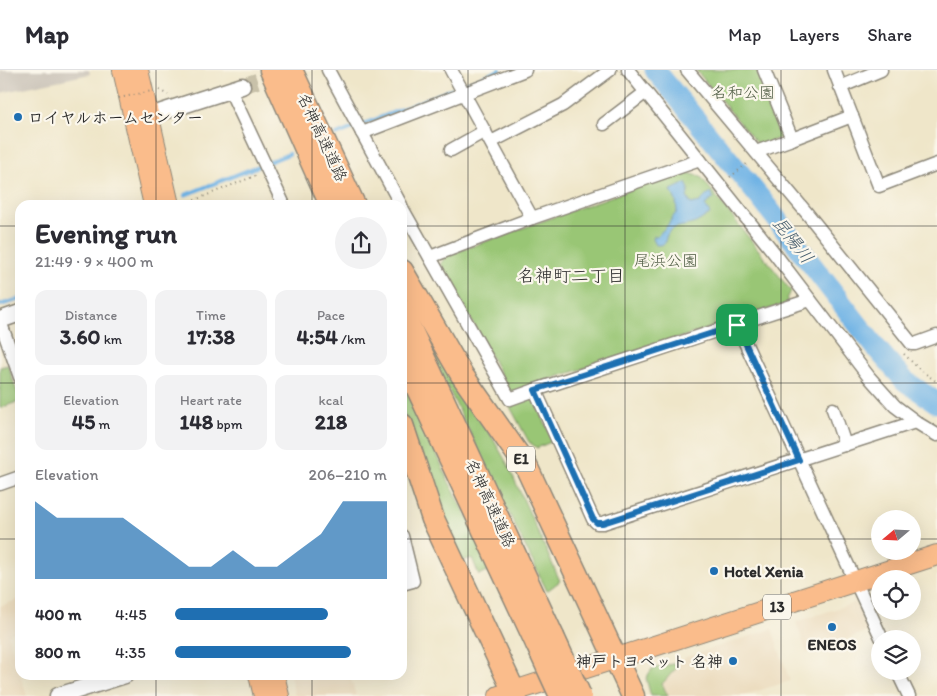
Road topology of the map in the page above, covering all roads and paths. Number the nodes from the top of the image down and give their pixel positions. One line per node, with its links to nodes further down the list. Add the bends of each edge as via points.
1 (123, 70): 24 (main road)
2 (138, 70): 24 (main road)
3 (271, 70): 39 (highway, 名神高速道路)
4 (291, 70): 22 (highway, 名神高速道路)
5 (328, 70): 26 (street)
6 (451, 70): 16 (street)
7 (526, 70): 16 (street)
8 (610, 70): 27 (street, via 563,105)
9 (628, 70): 19 (street)
10 (687, 70): 30 (street)
11 (764, 70): 28 (street)
12 (834, 70): 14 (street)
13 (881, 70): 14 (street)
14 (840, 87): 23 (street)
15 (236, 88): 24 (street); 33 (street)
16 (462, 89): 26 (street); 27 (street)
17 (152, 90): 21 (path, bridge)
18 (157, 90): 20 (path)
19 (646, 92): 25 (street); 31 (street)
20 (171, 96)
21 (120, 98)
22 (310, 110): 40 (highway, 名神高速道路); 41 (highway)
23 (852, 116): 28 (street); 32 (street, via 880,186)
24 (142, 118): 35 (main road); 36 (main road)
25 (604, 124)
26 (359, 129): 42 (street)
27 (488, 136): 29 (street); 44 (street)
28 (792, 139): 30 (street)
29 (451, 150)
30 (754, 156): 34 (path); 52 (street, via 806,212 912,344)
31 (700, 160): 44 (street); 47 (street)
32 (937, 164)
33 (267, 166): 37 (path); 38 (street)
34 (725, 182)
35 (153, 200)
36 (167, 200)
37 (192, 200)
38 (282, 200)
39 (329, 200)
40 (352, 200)
41 (364, 200)
42 (399, 200)
43 (407, 215): 45 (street)
44 (532, 218): 45 (street)
45 (430, 257): 55 (street, via 510,399)
46 (407, 280): 70 (highway, E1, via 462,375 526,466)
47 (810, 300): 51 (street); 57 (street, via 869,377 895,406)
48 (15, 315): 49 (street)
49 (0, 321): 53 (street)
50 (407, 323): 69 (highway, 名神高速道路)
51 (737, 325): 55 (street); 61 (street)
52 (937, 336)
53 (15, 364)
54 (407, 365): 69 (highway, 名神高速道路)
55 (535, 390): 61 (street, via 597,523)
56 (832, 409): 60 (street)
57 (915, 422): 58 (street); 60 (street)
58 (937, 435)
59 (407, 440): 75 (highway, via 433,519)
60 (845, 445): 61 (street)
61 (799, 460): 66 (street)
62 (15, 479): 63 (street)
63 (0, 484)
64 (937, 555): 66 (main road, 13)
65 (407, 556): 67 (street, via 413,581)
66 (855, 582): 68 (street); 70 (main road, 13)
67 (407, 583)
68 (878, 630)
69 (545, 641): 79 (highway, 名神高速道路, bridge); 80 (highway, 名神高速道路, bridge)
70 (617, 659): 75 (main road, 13); 81 (highway, E1)
71 (109, 680): 76 (street)
72 (260, 680): 77 (main road)
73 (275, 680): 78 (main road)
74 (901, 680): 82 (street)
75 (510, 694)
76 (58, 696)
77 (264, 696)
78 (279, 696)
79 (561, 696)
80 (580, 696)
81 (633, 696)
82 (909, 696)

